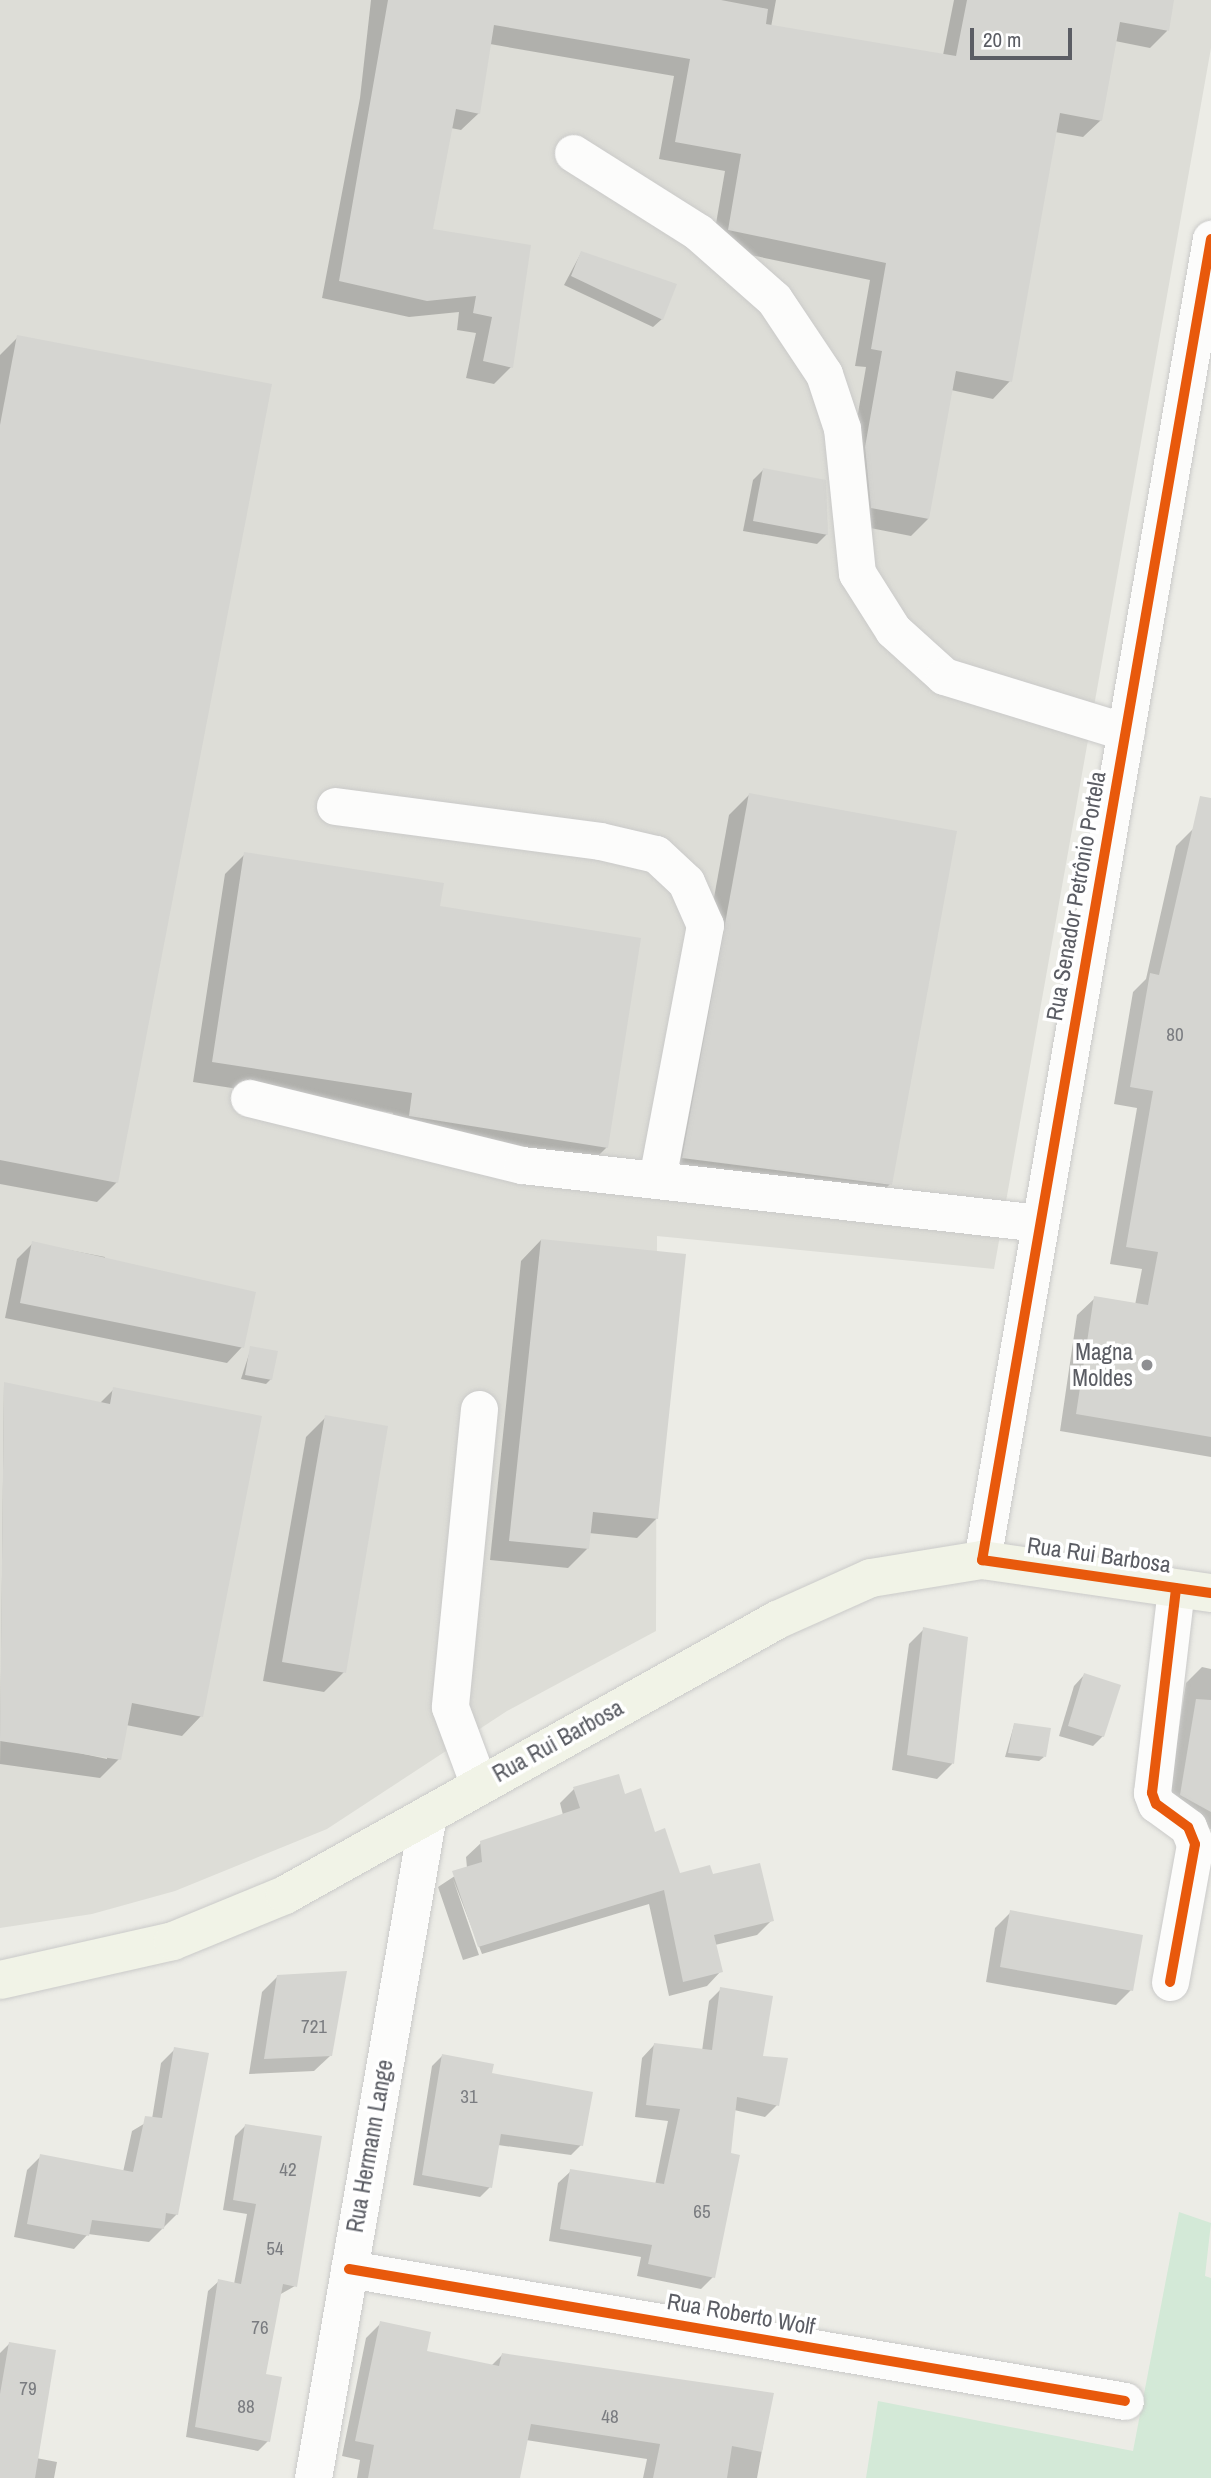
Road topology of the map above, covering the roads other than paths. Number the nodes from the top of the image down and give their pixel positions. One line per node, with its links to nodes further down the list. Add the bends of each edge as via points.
1 (573, 153): 3 (street, via 698,232 774,299 824,373 842,428 858,573 893,630 944,676)
2 (1211, 239): 3 (street, Rua Senador Petrônio Portela)
3 (1126, 732): 7 (street, Rua Senador Petrônio Portela)
4 (335, 806): 6 (street, via 600,841 656,854 686,882 705,925)
5 (248, 1098): 6 (street, via 522,1165)
6 (657, 1179): 7 (street)
7 (1040, 1223): 9 (street, Rua Senador Petrônio Portela)
8 (479, 1409): 11 (street, via 450,1707)
9 (982, 1560): 10 (main road, Rua Rui Barbosa); 11 (main road, Rua Rui Barbosa, via 908,1568 821,1598)
10 (1194, 1590): 14 (street, via 1152,1793 1156,1804 1188,1827 1195,1844)
11 (479, 1785): 12 (main road, Rua Rui Barbosa)
12 (428, 1814): 13 (main road, Rua Rui Barbosa, via 285,1895 173,1941); 15 (street, Rua Hermann Lange)
13 (0, 1981)
14 (1170, 1982)
15 (349, 2269): 16 (street, Rua Roberto Wolf); 17 (street, Rua Hermann Lange)
16 (1125, 2401)
17 (313, 2478)

